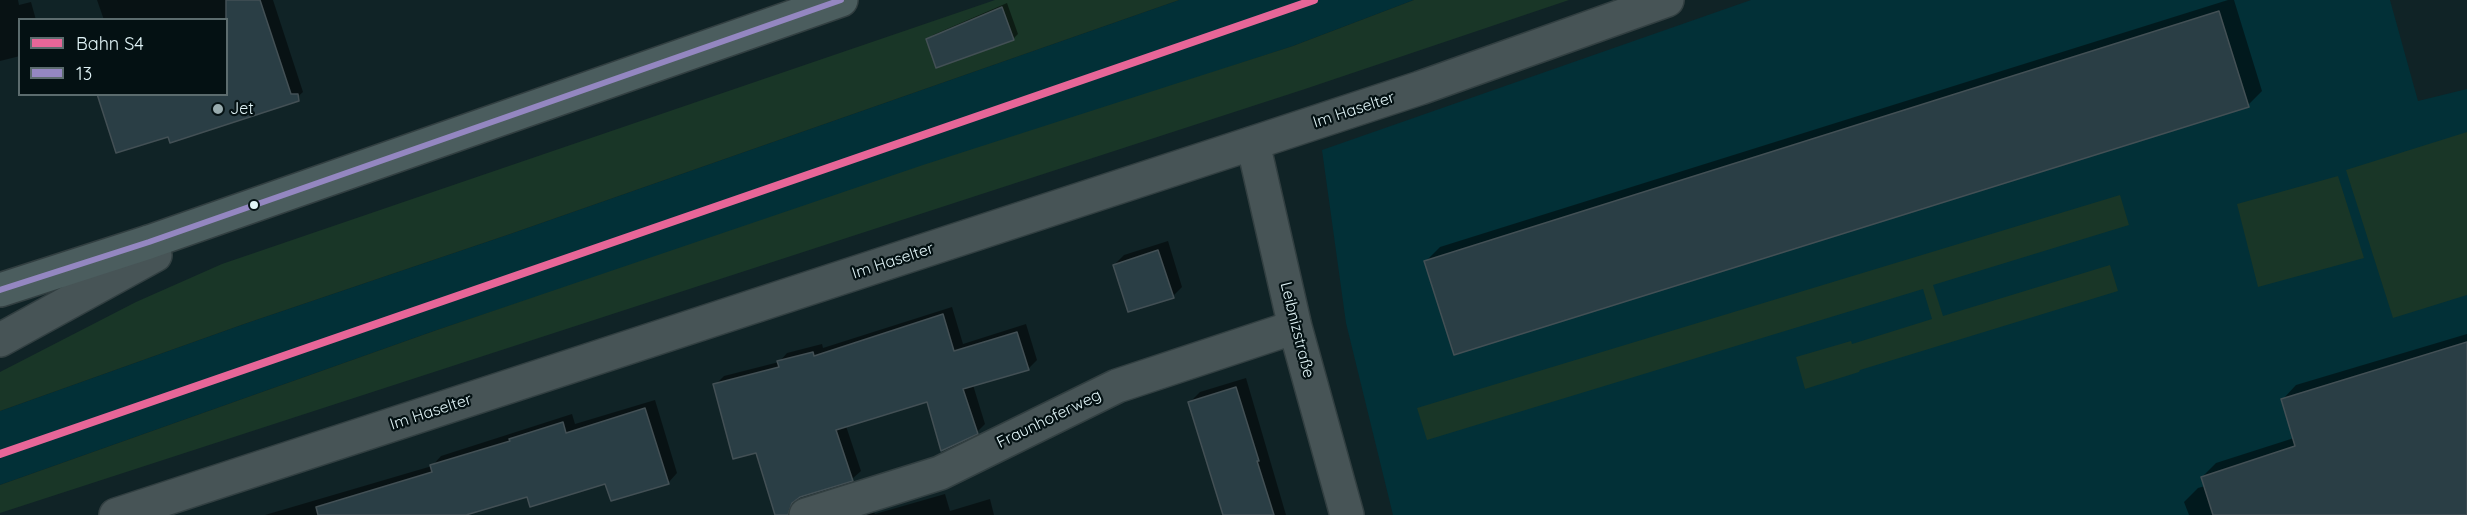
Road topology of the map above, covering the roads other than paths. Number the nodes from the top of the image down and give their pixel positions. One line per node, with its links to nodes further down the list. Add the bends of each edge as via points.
1 (842, 0): 4 (main road)
2 (1667, 0): 3 (street, Im Haselter)
3 (1253, 143): 6 (street, Leibnizstraße); 8 (street, Im Haselter)
4 (149, 242): 5 (main road); 7 (street, via 155,255)
5 (0, 290)
6 (1295, 327): 9 (street, Fraunhoferweg, via 1117,386 940,473); 10 (street, Leibnizstraße)
7 (0, 340)
8 (116, 515)
9 (806, 515)
10 (1347, 515)

